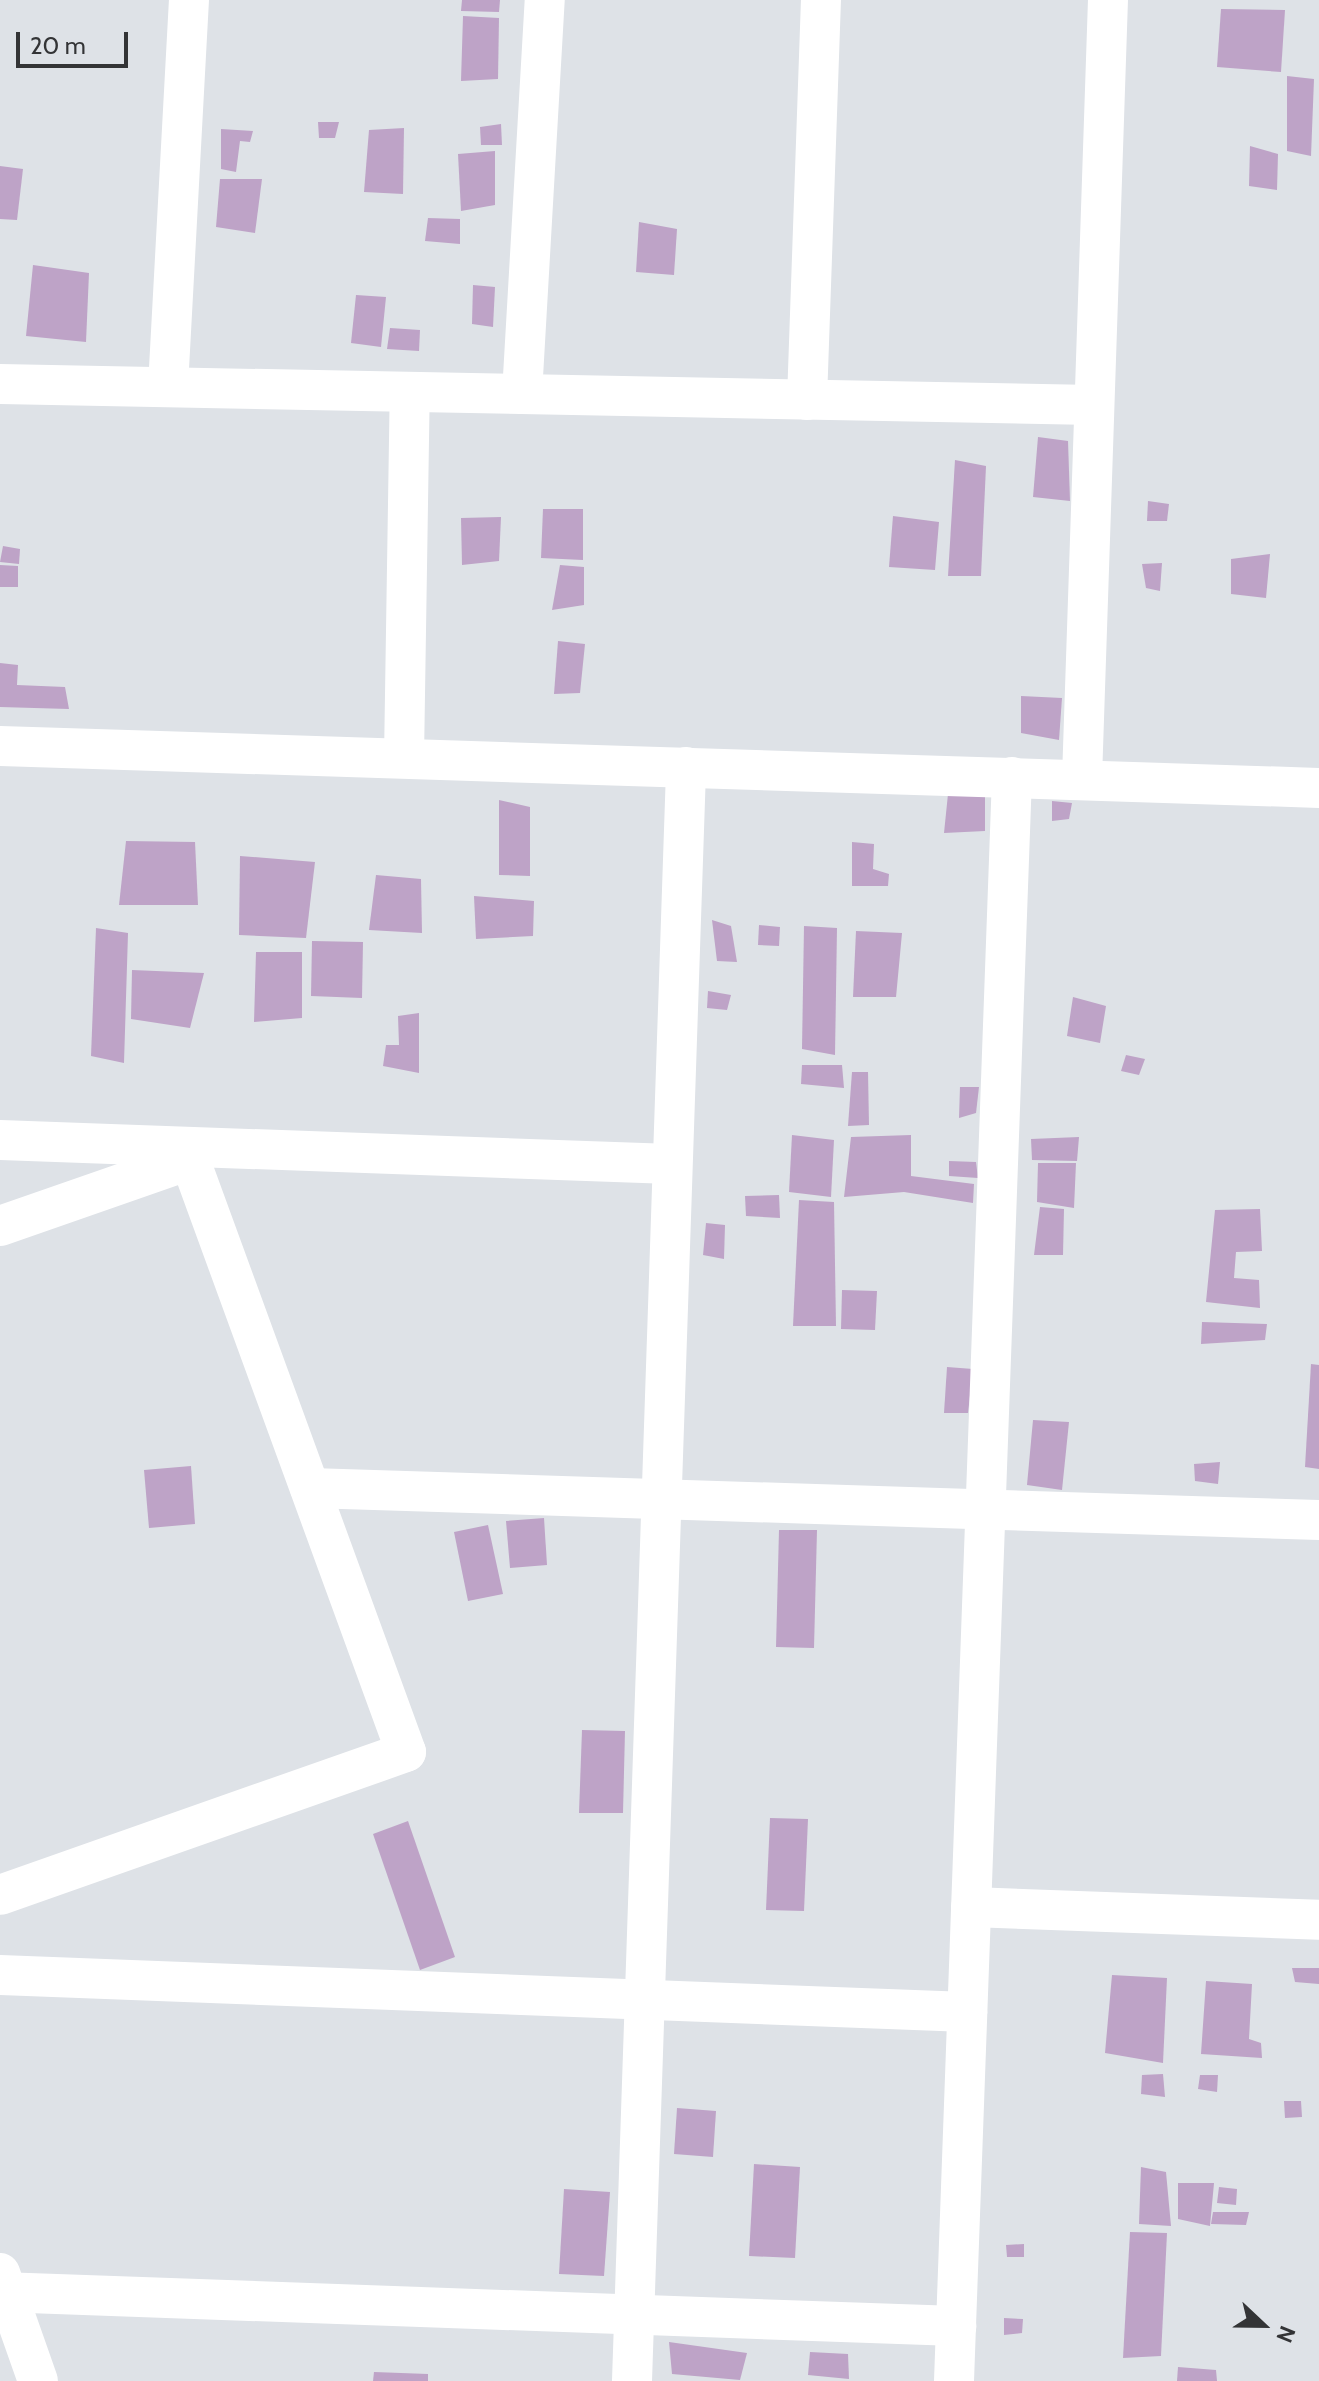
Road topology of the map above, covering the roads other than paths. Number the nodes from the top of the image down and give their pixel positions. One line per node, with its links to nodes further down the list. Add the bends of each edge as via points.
1 (189, 0): 6 (street)
2 (545, 0): 8 (street)
3 (821, 0): 9 (street)
4 (1108, 0): 10 (street)
5 (0, 384): 6 (street)
6 (168, 387): 7 (street)
7 (410, 392): 8 (street); 12 (street)
8 (522, 394): 9 (street)
9 (807, 400): 10 (street)
10 (1094, 405): 15 (street)
11 (0, 746): 12 (street)
12 (404, 758): 13 (street)
13 (686, 767): 14 (street); 18 (street)
14 (1012, 777): 15 (street); 22 (street)
15 (1082, 779): 16 (street)
16 (1319, 788)
17 (0, 1140): 18 (street)
18 (672, 1164): 21 (street)
19 (0, 1226): 20 (street, via 190,1160)
20 (310, 1488): 21 (street); 24 (street, via 406,1752)
21 (661, 1499): 22 (street); 28 (street)
22 (986, 1509): 23 (street); 25 (street)
23 (1319, 1520)
24 (0, 1895)
25 (971, 1907): 26 (street); 29 (street)
26 (1319, 1920)
27 (0, 1975): 28 (street)
28 (644, 2000): 29 (street); 31 (street)
29 (967, 2012): 32 (street)
30 (2, 2286): 31 (street); 33 (street)
31 (634, 2314): 32 (street); 34 (street)
32 (956, 2326): 35 (street)
33 (38, 2381)
34 (632, 2381)
35 (954, 2381)

